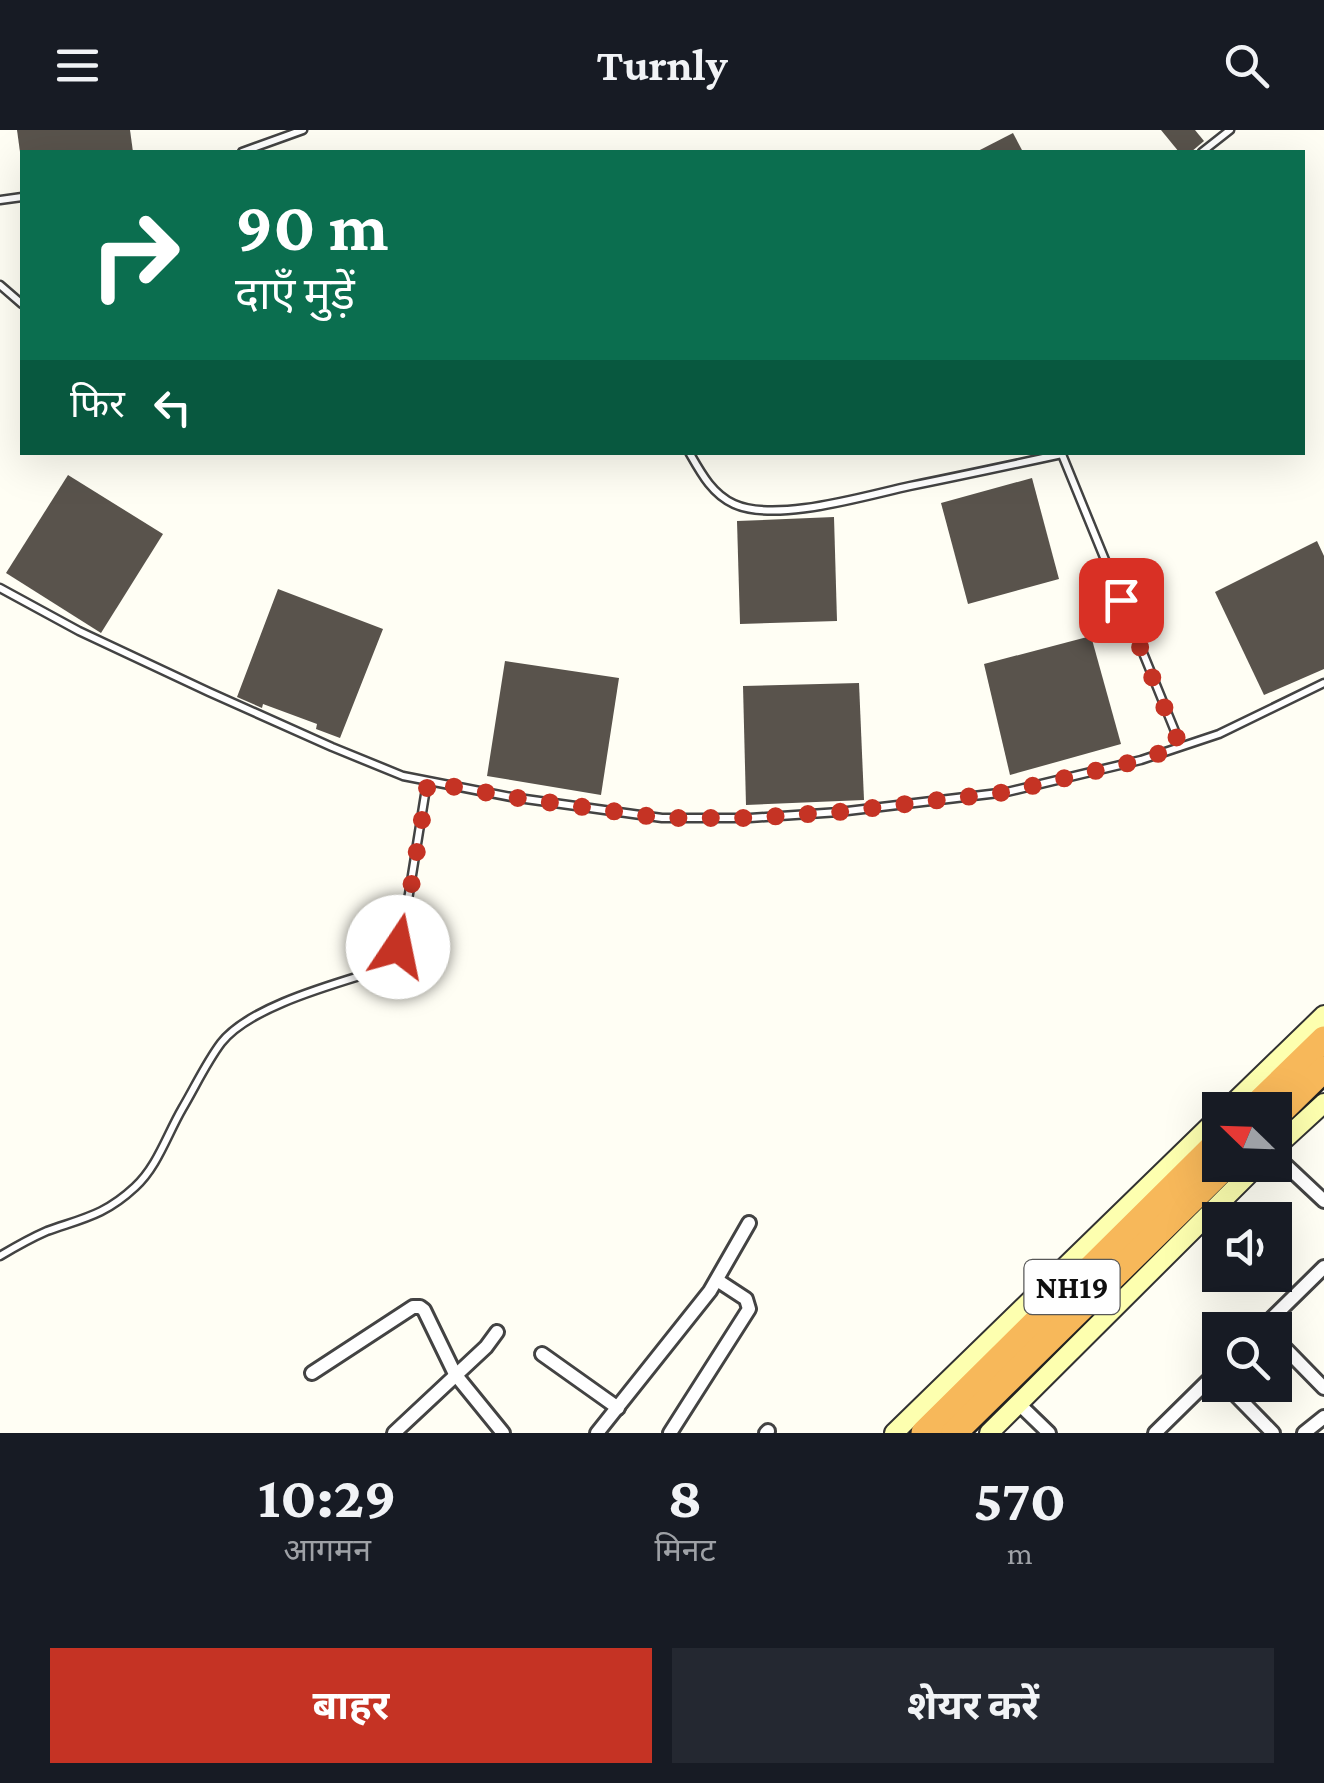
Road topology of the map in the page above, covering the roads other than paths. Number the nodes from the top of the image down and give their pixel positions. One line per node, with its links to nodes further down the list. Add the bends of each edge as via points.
1 (302, 130): 3 (lane)
2 (1230, 130): 4 (lane)
3 (247, 150)
4 (1205, 150)
5 (0, 285): 6 (lane)
6 (20, 302)
7 (691, 455): 8 (lane, via 718,495 758,512)
8 (1053, 455)
9 (1063, 455): 12 (lane)
10 (0, 588): 13 (lane, via 209,692)
11 (1324, 683): 12 (lane)
12 (1180, 746): 13 (lane, via 1007,792 750,818 662,818)
13 (428, 782): 29 (lane, via 404,931 392,959 238,1027 210,1060 135,1187 102,1214)
14 (1324, 1015): 17 (main road)
15 (1324, 1038): 18 (highway)
16 (1324, 1069): 19 (highway)
17 (1245, 1092)
18 (1269, 1092)
19 (1292, 1100)
20 (1324, 1103): 22 (main road)
21 (1202, 1134): 48 (main road)
22 (1292, 1135)
23 (1202, 1158): 49 (highway, NH19)
24 (1292, 1169): 27 (street)
25 (1209, 1182): 50 (highway, NH19)
26 (1241, 1182): 41 (main road)
27 (1324, 1201)
28 (748, 1222): 31 (street)
29 (0, 1256)
30 (1324, 1267): 32 (street)
31 (717, 1280): 42 (street); 47 (street, via 746,1299 749,1309)
32 (1280, 1312)
33 (497, 1332): 37 (street)
34 (542, 1354): 42 (street)
35 (1292, 1355): 38 (street)
36 (312, 1373): 37 (street, via 420,1307)
37 (455, 1374): 44 (street); 45 (street)
38 (1324, 1388)
39 (1202, 1389): 53 (street)
40 (1243, 1402): 54 (street)
41 (1018, 1403): 51 (main road); 52 (street)
42 (618, 1408): 46 (street)
43 (1324, 1417): 55 (street)
44 (499, 1431)
45 (394, 1433)
46 (598, 1433)
47 (670, 1433)
48 (894, 1433)
49 (924, 1433)
50 (954, 1433)
51 (989, 1433)
52 (1049, 1433)
53 (1155, 1433)
54 (1273, 1433)
55 (1304, 1433)

